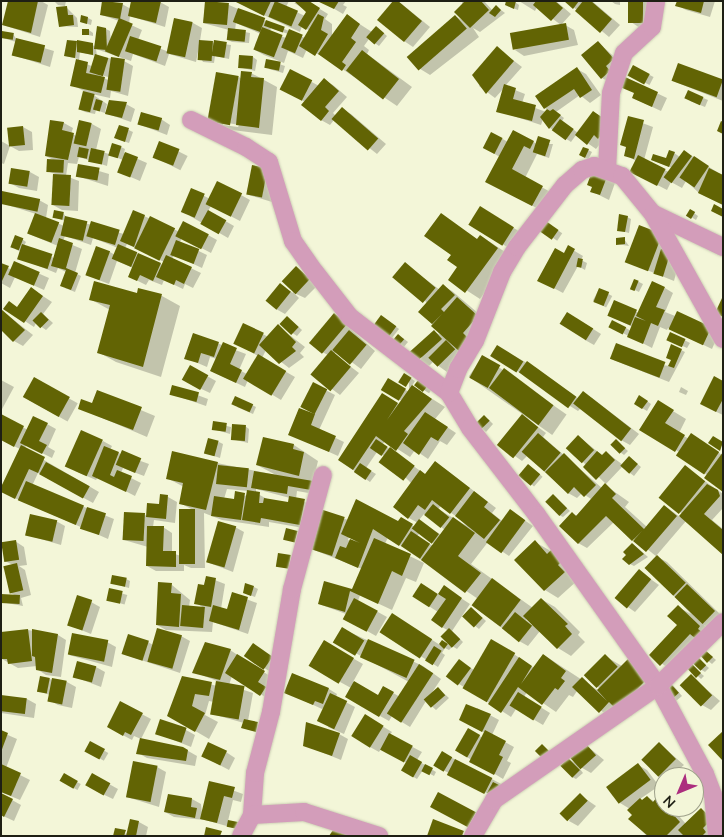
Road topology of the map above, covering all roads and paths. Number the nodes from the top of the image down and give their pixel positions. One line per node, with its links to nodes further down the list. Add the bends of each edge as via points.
1 (656, 1): 3 (street, via 652,27 624,53 611,93)
2 (191, 120): 7 (street, via 269,162 293,241 350,317)
3 (607, 169): 4 (street, via 622,176); 7 (street, via 594,166 582,170 565,185 523,239 502,272 475,341 458,369)
4 (653, 214): 5 (street); 6 (street)
5 (723, 247)
6 (723, 339)
7 (449, 393): 10 (street, via 470,428 537,515)
8 (323, 475): 11 (street, via 292,590 271,712 256,773)
9 (723, 622): 10 (street)
10 (658, 686): 14 (street, via 494,800); 15 (street, via 705,774 712,795)
11 (252, 815): 12 (street); 13 (street, via 304,812)
12 (240, 836)
13 (379, 836)
14 (473, 836)
15 (717, 836)

